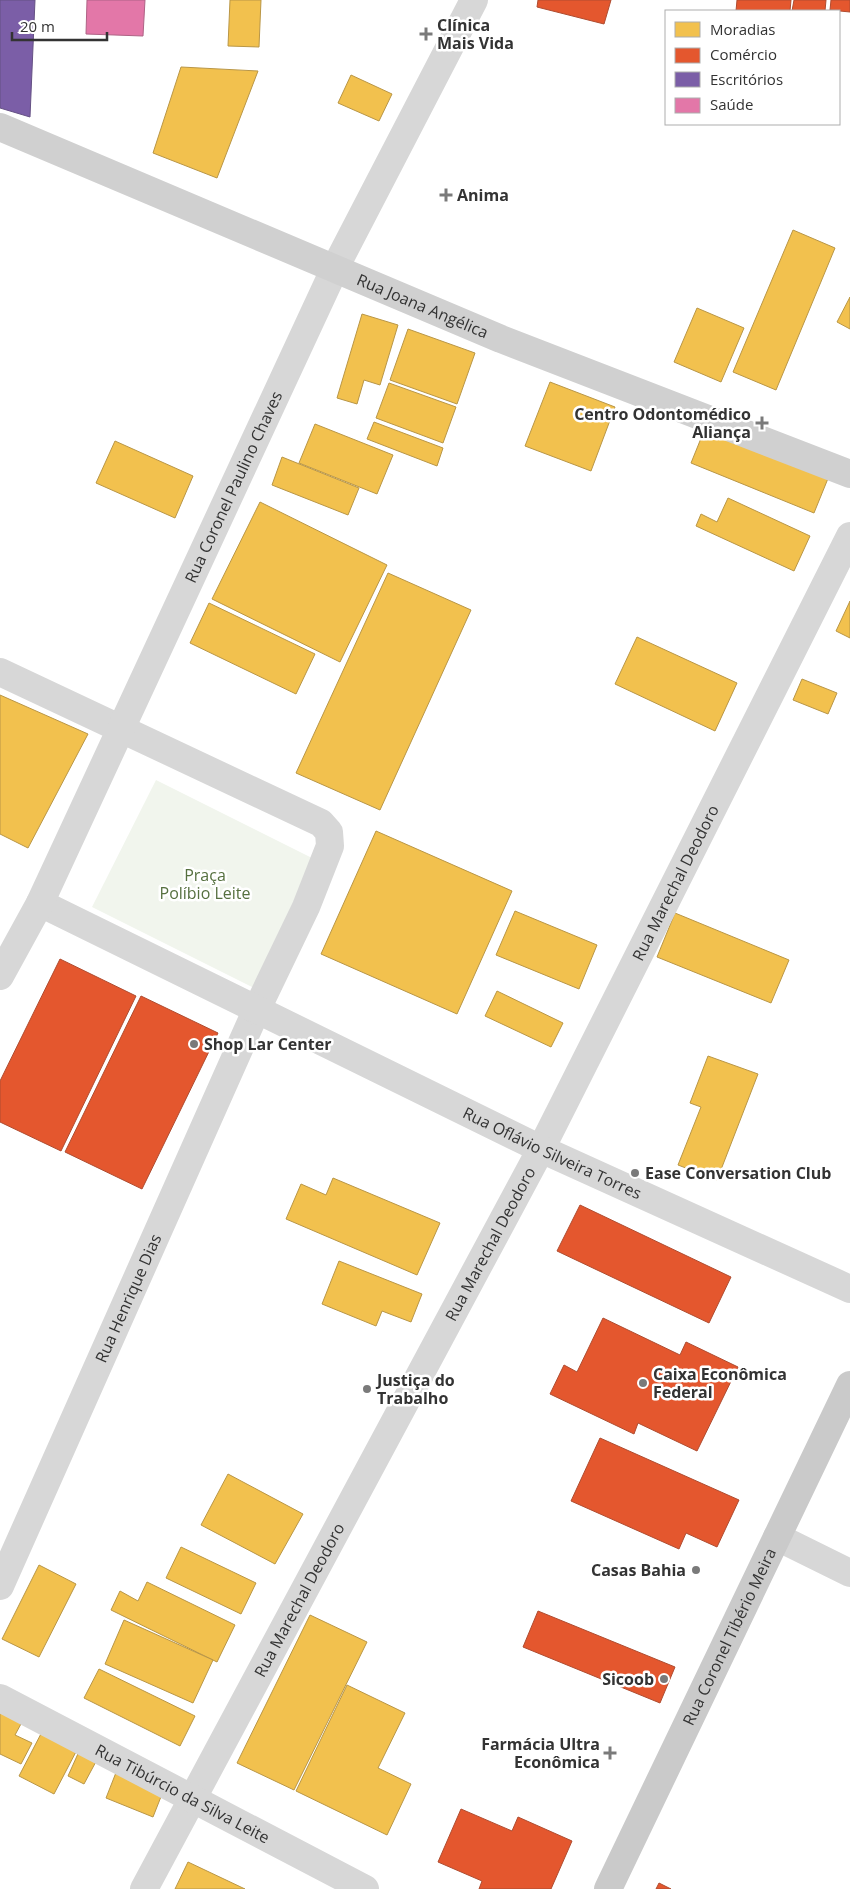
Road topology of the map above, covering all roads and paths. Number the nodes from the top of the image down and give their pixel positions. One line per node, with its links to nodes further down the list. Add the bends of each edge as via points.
1 (474, 0): 3 (street, Rua Coronel Paulino Chaves)
2 (0, 127): 3 (main road, Rua Joana Angélica)
3 (335, 268): 4 (main road, Rua Joana Angélica, via 501,339); 7 (street, Rua Coronel Paulino Chaves)
4 (850, 474)
5 (850, 536): 11 (street, Rua Marechal Deodoro)
6 (0, 672): 7 (street)
7 (119, 728): 8 (street, Rua Coronel Paulino Chaves); 10 (street, via 322,823 329,832 330,846 306,907)
8 (40, 903): 9 (street, Rua Coronel Paulino Chaves); 10 (street)
9 (0, 976)
10 (256, 1011): 11 (street, Rua Oflávio Silveira Torres); 16 (street, Rua Henrique Dias)
11 (541, 1148): 12 (street, Rua Oflávio Silveira Torres); 18 (street, Rua Marechal Deodoro)
12 (850, 1289)
13 (850, 1385): 14 (main road, Rua Coronel Tibério Meira)
14 (777, 1536): 15 (street); 21 (main road, Rua Coronel Tibério Meira)
15 (850, 1573)
16 (0, 1586)
17 (0, 1698): 18 (street, Rua Tibúrcio da Silva Leite)
18 (193, 1797): 19 (street, Rua Tibúrcio da Silva Leite); 20 (street, Rua Marechal Deodoro)
19 (349, 1886)
20 (144, 1889)
21 (608, 1889)

